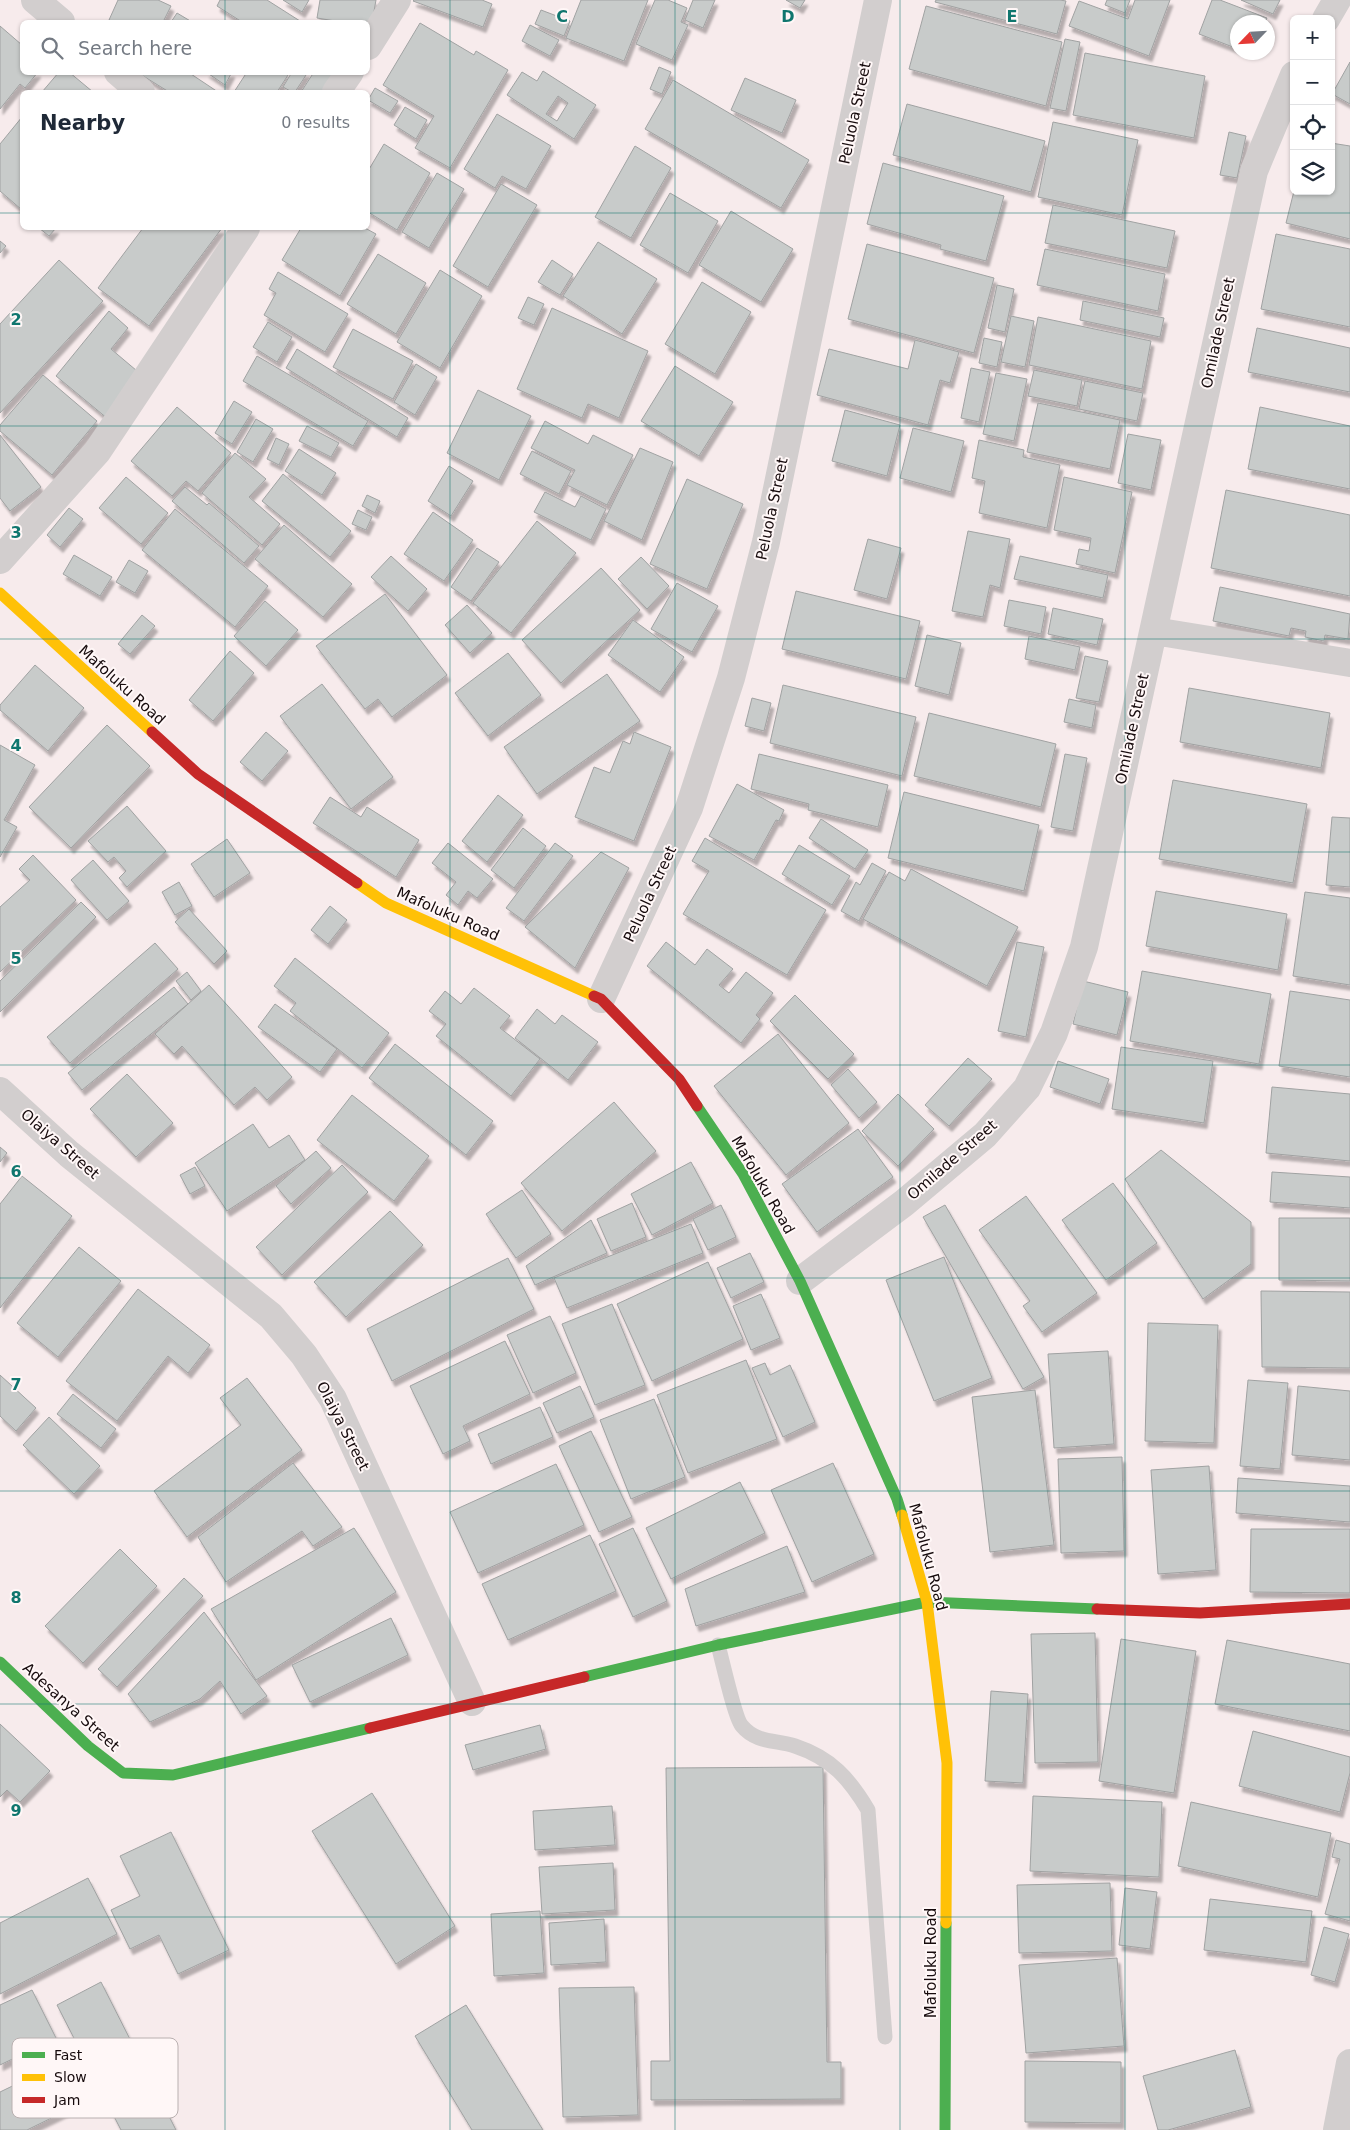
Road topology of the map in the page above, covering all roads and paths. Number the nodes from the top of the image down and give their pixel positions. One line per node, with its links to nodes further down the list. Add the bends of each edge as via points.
1 (35, 0): 6 (street)
2 (397, 0): 7 (street)
3 (878, 0): 18 (street, Peluola Street, via 766,542 731,678 689,808)
4 (1337, 0): 5 (street)
5 (1328, 15)
6 (59, 20)
7 (370, 43)
8 (121, 75): 11 (street)
9 (348, 75): 12 (street)
10 (1290, 85): 16 (street, Omilade Street, via 1254,171)
11 (139, 90)
12 (337, 90)
13 (245, 230): 14 (street, via 97,452)
14 (0, 560)
15 (0, 593): 18 (street, Mafoluku Road, via 198,774 386,903)
16 (1154, 630): 17 (street); 20 (street, Omilade Street, via 1084,947 1054,1033 1027,1088 985,1135)
17 (1350, 663)
18 (601, 999): 20 (street, Mafoluku Road, via 679,1079 743,1174)
19 (0, 1092): 25 (street, Olaiya Street, via 69,1154 271,1316 304,1355 333,1399)
20 (800, 1281): 21 (street, Mafoluku Road, via 897,1499)
21 (927, 1602): 22 (street, via 1200,1613); 23 (street); 28 (street, Mafoluku Road, via 947,1764)
22 (1350, 1604)
23 (718, 1645): 25 (street); 26 (lane, via 740,1725 754,1738 795,1746 834,1766 854,1787 868,1810)
24 (0, 1662): 25 (street, Adesanya Street, via 88,1746 124,1773 173,1775)
25 (472, 1702)
26 (885, 2037)
27 (1350, 2063): 29 (street)
28 (945, 2130)
29 (1336, 2130)

